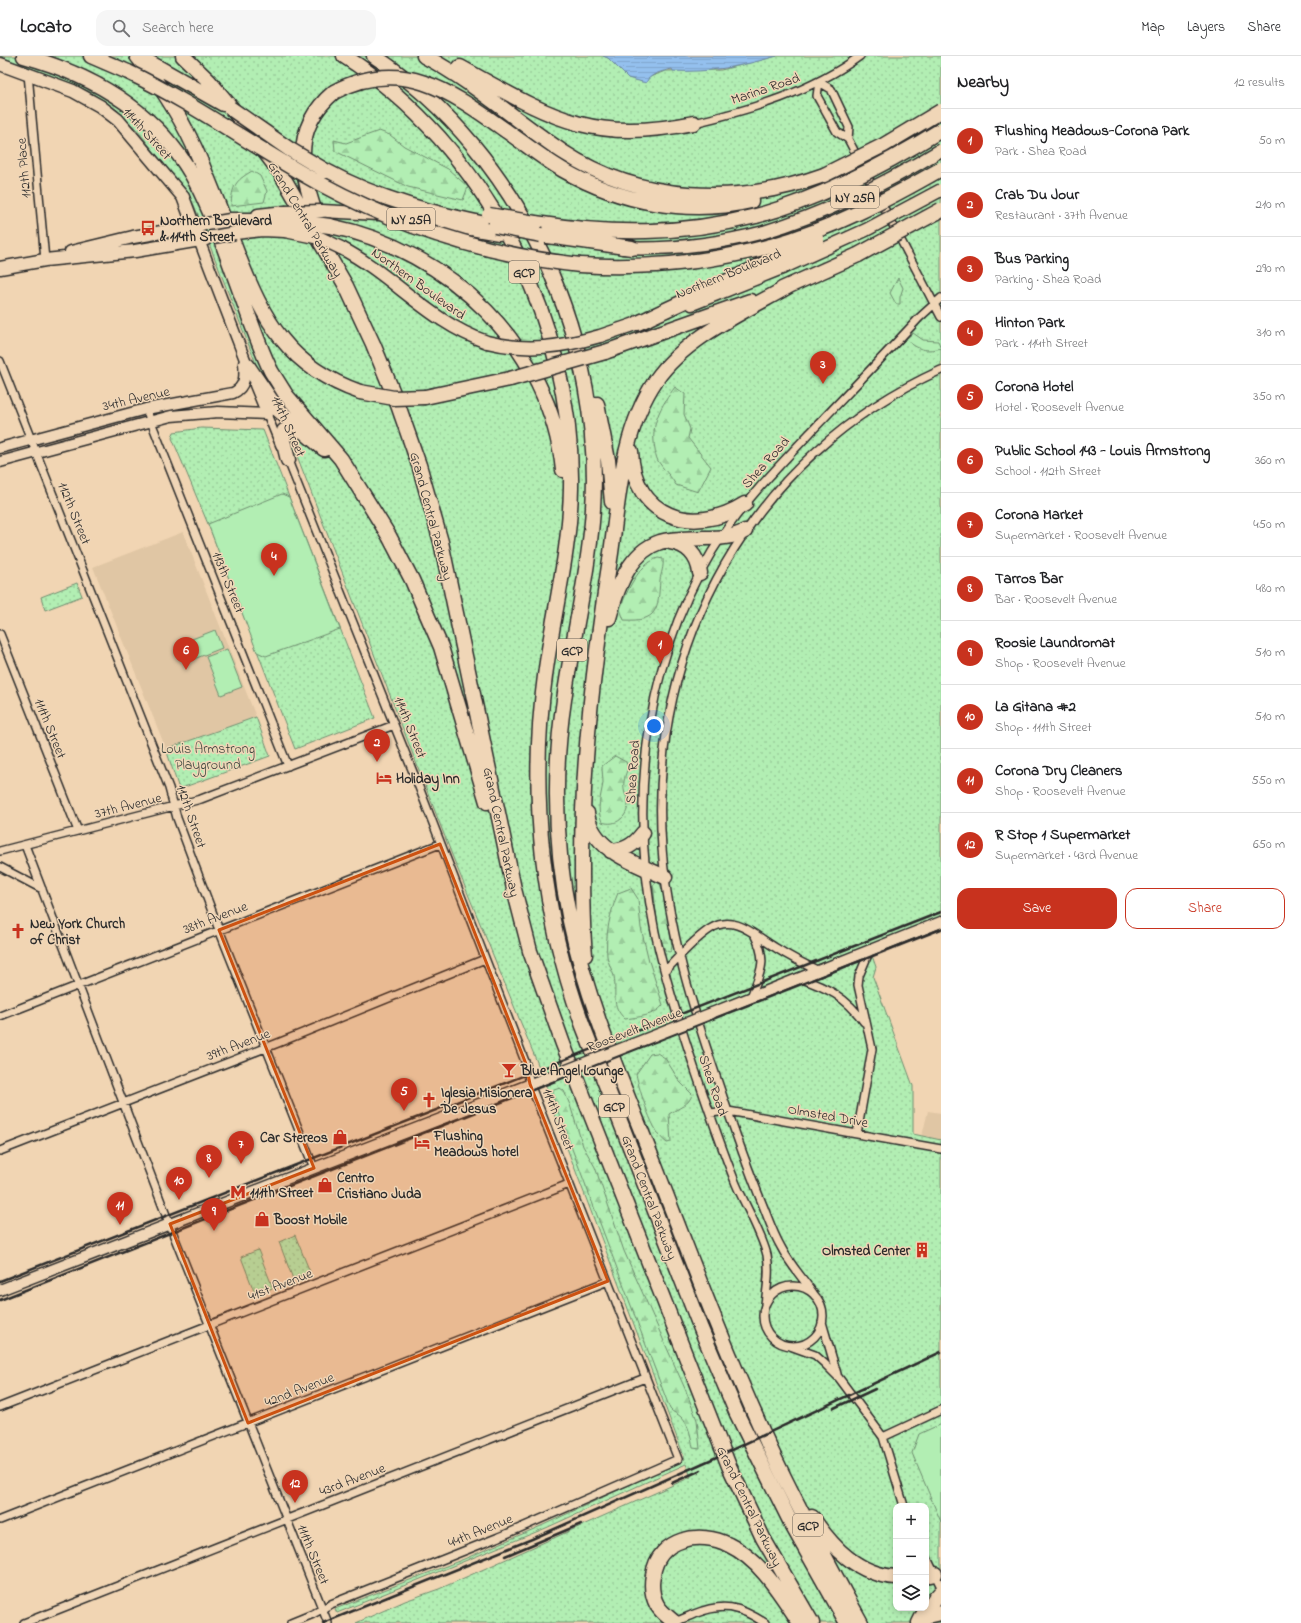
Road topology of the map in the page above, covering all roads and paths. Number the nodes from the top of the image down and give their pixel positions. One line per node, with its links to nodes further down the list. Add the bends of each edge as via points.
1 (24, 56): 35 (highway, via 91,81 126,103 156,129 182,160 197,186)
2 (91, 56): 31 (highway, bridge, via 166,92 319,183 378,212 438,235 530,259 580,265 627,267 680,264 722,258)
3 (137, 56): 25 (highway, bridge, via 176,76 328,168 401,194 449,207); 46 (highway, via 161,88 188,133 266,320 287,346 311,367 334,381)
4 (183, 56): 34 (highway, Grand Central Parkway / GCP, via 209,81 280,172)
5 (344, 56): 63 (highway, Grand Central Parkway / GCP, via 394,92 445,143 484,195 522,267 549,337 566,405 572,470)
6 (374, 56): 37 (highway, Grand Central Parkway / GCP, via 429,99 464,133 484,158 521,214)
7 (424, 56): 20 (highway, via 464,80 564,152 601,172 634,184 672,193)
8 (438, 56): 14 (highway, via 536,109 581,126 635,131)
9 (860, 56): 12 (street, Marina Road)
10 (0, 64): 11 (main road, 114th Street)
11 (28, 74): 26 (main road, 114th Street, via 81,95 118,120 180,193); 32 (street, 112th Place)
12 (819, 82): 14 (street, Marina Road, via 760,105); 16 (street, via 817,96 836,132); 16 (street, via 832,89 850,128)
13 (941, 111): 20 (highway, bridge, via 889,142 824,175)
14 (694, 123)
15 (941, 130): 27 (highway, bridge, via 900,155 843,184 798,203 756,216 691,229)
16 (848, 139): 39 (street)
17 (941, 150): 29 (main road, Northern Boulevard / NY 25A, bridge, via 836,206 764,232 694,245)
18 (941, 169): 31 (highway, bridge, via 862,217)
19 (941, 190): 31 (main road, Northern Boulevard / NY 25A, bridge, via 866,230)
20 (747, 198): 34 (highway, bridge, via 716,207 690,207 624,196 598,187 562,169 442,85 428,78 412,73 389,71 371,74 334,92 320,106 310,122 305,139 303,174 308,194)
21 (941, 210): 30 (highway, bridge)
22 (941, 217): 30 (highway, bridge)
23 (230, 220): 24 (highway); 26 (main road, Northern Boulevard, bridge)
24 (285, 221): 25 (main road, Northern Boulevard / NY 25A, bridge, via 322,211 374,213); 28 (main road, Northern Boulevard / NY 25A, bridge, via 262,230); 41 (main road, Northern Boulevard / NY 25A, bridge, via 362,260 445,323 487,342 515,347 544,348 568,345); 63 (highway, bridge, via 330,226 386,243 430,265 472,295 509,336 537,382 556,431 564,478)
25 (494, 225): 27 (highway, bridge)
26 (194, 226): 28 (main road, 114th Street); 32 (main road, Northern Boulevard, via 125,239)
27 (540, 233): 29 (highway)
28 (199, 240): 32 (main road, Northern Boulevard, via 120,253); 42 (main road, 114th Street)
29 (632, 248)
30 (858, 255): 36 (highway)
31 (777, 258): 41 (highway)
32 (45, 260): 33 (main road, Northern Boulevard)
33 (0, 268)
34 (338, 272): 82 (highway, Grand Central Parkway / GCP, via 373,344 416,454 453,596)
35 (234, 274): 46 (highway, via 255,317 282,352 312,374 338,386); 58 (highway, via 274,376 286,395 335,451)
36 (791, 285): 46 (highway, bridge, via 605,352 510,379 425,397 394,398); 51 (highway, via 703,336 681,352 654,384 642,405)
37 (555, 286): 65 (highway, via 570,315 582,348 606,447 612,499); 95 (highway, Grand Central Parkway / GCP, via 580,364 590,411 593,443 592,524 562,716 557,796 559,844 568,908 579,960)
38 (941, 298): 39 (street, Shea Road)
39 (934, 304): 40 (street); 59 (street, Shea Road)
40 (941, 317)
41 (638, 323)
42 (241, 350): 44 (main road, 114th Street); 47 (main road, 34th Avenue, via 245,376 237,391)
43 (0, 360): 53 (street, 112th Street)
44 (247, 365): 48 (main road, 114th Street); 49 (highway, via 273,404)
45 (941, 370): 60 (street, Shea Road, via 897,392 837,435 785,484)
46 (360, 392)
47 (146, 408): 50 (street, 113th Street); 53 (main road, 34th Avenue)
48 (267, 414): 49 (highway); 50 (main road, 34th Avenue, via 203,413); 56 (street, 114th Street)
49 (289, 420): 52 (highway)
50 (151, 421): 55 (main road, 34th Avenue); 70 (street, 113th Street)
51 (634, 427): 59 (highway, via 631,453 635,477 642,493 659,509 676,518 699,521 723,515); 65 (highway, via 625,457)
52 (305, 433): 56 (highway, via 293,428 284,431 283,440); 58 (highway)
53 (31, 439): 54 (main road, 34th Avenue); 55 (street, 112th Street)
54 (0, 448)
55 (36, 452): 57 (main road, 34th Avenue); 71 (street, 112th Street, via 169,788)
56 (288, 460): 68 (street, 114th Street)
57 (0, 462)
58 (354, 479): 82 (highway, via 392,541 433,626)
59 (745, 504): 61 (street, Shea Road)
60 (745, 531): 61 (highway); 80 (street, Shea Road, via 718,574 703,605 686,651 673,698 664,747 661,784)
61 (721, 537): 62 (highway); 64 (street, Shea Road)
62 (661, 542): 64 (highway, via 677,543 691,551 697,560); 67 (highway, via 637,558 620,583 610,613)
63 (566, 550): 139 (highway, Grand Central Parkway / GCP, via 545,678 538,758 543,859 563,964 586,1033 725,1386 773,1489)
64 (700, 573): 73 (street, Shea Road, via 676,624 656,693 644,766)
65 (607, 578): 67 (highway)
66 (0, 634): 72 (street, 111th Street)
67 (593, 689): 69 (highway)
68 (394, 725): 70 (street, 37th Avenue); 74 (street, 114th Street)
69 (586, 757): 77 (highway, via 588,821 598,840); 95 (highway, via 582,809 583,932)
70 (288, 766): 71 (street, 37th Avenue, via 217,794)
71 (174, 807): 72 (street, 37th Avenue); 84 (street, 112th Street)
72 (78, 831): 75 (street, 37th Avenue)
73 (643, 834): 77 (highway, via 631,846); 79 (street, Shea Road)
74 (440, 844): 84 (street, 38th Avenue); 88 (street, 114th Street)
75 (25, 845): 76 (street, 37th Avenue); 81 (street, 111th Street)
76 (0, 851)
77 (612, 851): 79 (highway)
78 (0, 867): 81 (street)
79 (646, 869): 80 (highway); 89 (street, Shea Road, via 655,930)
80 (665, 877): 87 (street, Shea Road)
81 (42, 889): 92 (street, 111th Street)
82 (517, 905): 138 (highway, Grand Central Parkway / GCP, via 554,1019 729,1466 763,1538)
83 (941, 922): 86 (main road, Roosevelt Avenue)
84 (219, 930): 92 (street, 38th Avenue); 97 (street, 112th Street)
85 (753, 932): 87 (street, via 736,925 717,926 706,932); 90 (street, via 775,948); 93 (street, via 761,948 762,959 761,970)
86 (870, 950): 90 (main road, Roosevelt Avenue); 96 (street, via 858,985)
87 (680, 957): 89 (street); 100 (street, Shea Road, via 692,1004)
88 (485, 959): 97 (street, 39th Avenue); 98 (street, 114th Street, via 526,1064)
89 (665, 971): 101 (street, Shea Road, via 681,1029)
90 (819, 971): 91 (main road, Roosevelt Avenue)
91 (799, 978): 93 (main road, Roosevelt Avenue); 96 (street, via 841,997)
92 (78, 986): 94 (street, 38th Avenue); 99 (street, 111th Street)
93 (751, 997): 98 (main road, Roosevelt Avenue, bridge)
94 (0, 1016)
95 (597, 1016): 120 (highway, Grand Central Parkway / GCP)
96 (867, 1025): 102 (street, via 872,1043 872,1056)
97 (266, 1047): 99 (street, 39th Avenue); 105 (street, 112th Street)
98 (530, 1084): 105 (main road, Roosevelt Avenue); 106 (street, 114th Street)
99 (123, 1102): 104 (street, 39th Avenue); 107 (street, 111th Street)
100 (728, 1111): 101 (street, Olmsted Drive); 102 (street, Olmsted Drive); 110 (street, Shea Road, via 779,1244)
101 (710, 1113): 111 (street, Shea Road, via 766,1254 768,1273)
102 (857, 1134): 103 (street, Olmsted Drive)
103 (941, 1149)
104 (0, 1151)
105 (314, 1168): 107 (main road, Roosevelt Avenue)
106 (569, 1184): 108 (street, 114th Street); 113 (street, 41st Avenue)
107 (170, 1224): 109 (main road, Roosevelt Avenue); 113 (street, 111th Street)
108 (608, 1281): 115 (street, 114th Street); 119 (street, 42nd Avenue)
109 (0, 1290)
110 (814, 1296): 111 (street, via 803,1288 788,1287 773,1294); 112 (street, via 821,1306)
111 (765, 1304): 114 (street, via 763,1319 767,1330 775,1340)
112 (822, 1322): 114 (street, via 809,1341); 116 (street)
113 (210, 1325): 117 (street, 41st Avenue); 119 (street, 111th Street)
114 (790, 1346): 116 (street, via 815,1355)
115 (645, 1378): 122 (street, 114th Street); 124 (street, 43rd Avenue)
116 (839, 1378): 121 (street)
117 (0, 1407)
118 (941, 1410): 121 (street)
119 (248, 1423): 124 (street, 111th Street); 125 (street, 42nd Avenue)
120 (760, 1426): 127 (highway, via 810,1514 837,1549 860,1567 880,1575); 140 (highway, Grand Central Parkway / GCP, via 794,1498)
121 (883, 1437): 123 (street)
122 (678, 1459): 130 (street, 44th Avenue, via 504,1535)
123 (903, 1503)
124 (286, 1519): 130 (street, 111th Street); 132 (street, 43rd Avenue)
125 (0, 1520)
126 (930, 1575): 128 (street)
127 (893, 1577)
128 (941, 1587)
129 (941, 1592): 141 (highway, via 926,1609)
130 (322, 1609): 133 (street, 44th Avenue); 134 (street, 111th Street)
131 (941, 1613): 141 (highway, via 928,1616)
132 (24, 1623)
133 (291, 1623)
134 (328, 1623)
135 (674, 1623): 136 (street, via 716,1606 731,1606); 137 (highway, via 660,1609 654,1598 653,1572 668,1548 681,1540 696,1537 722,1542 742,1553 772,1583)
136 (765, 1623)
137 (800, 1623)
138 (812, 1623)
139 (847, 1623)
140 (861, 1623)
141 (920, 1623)

